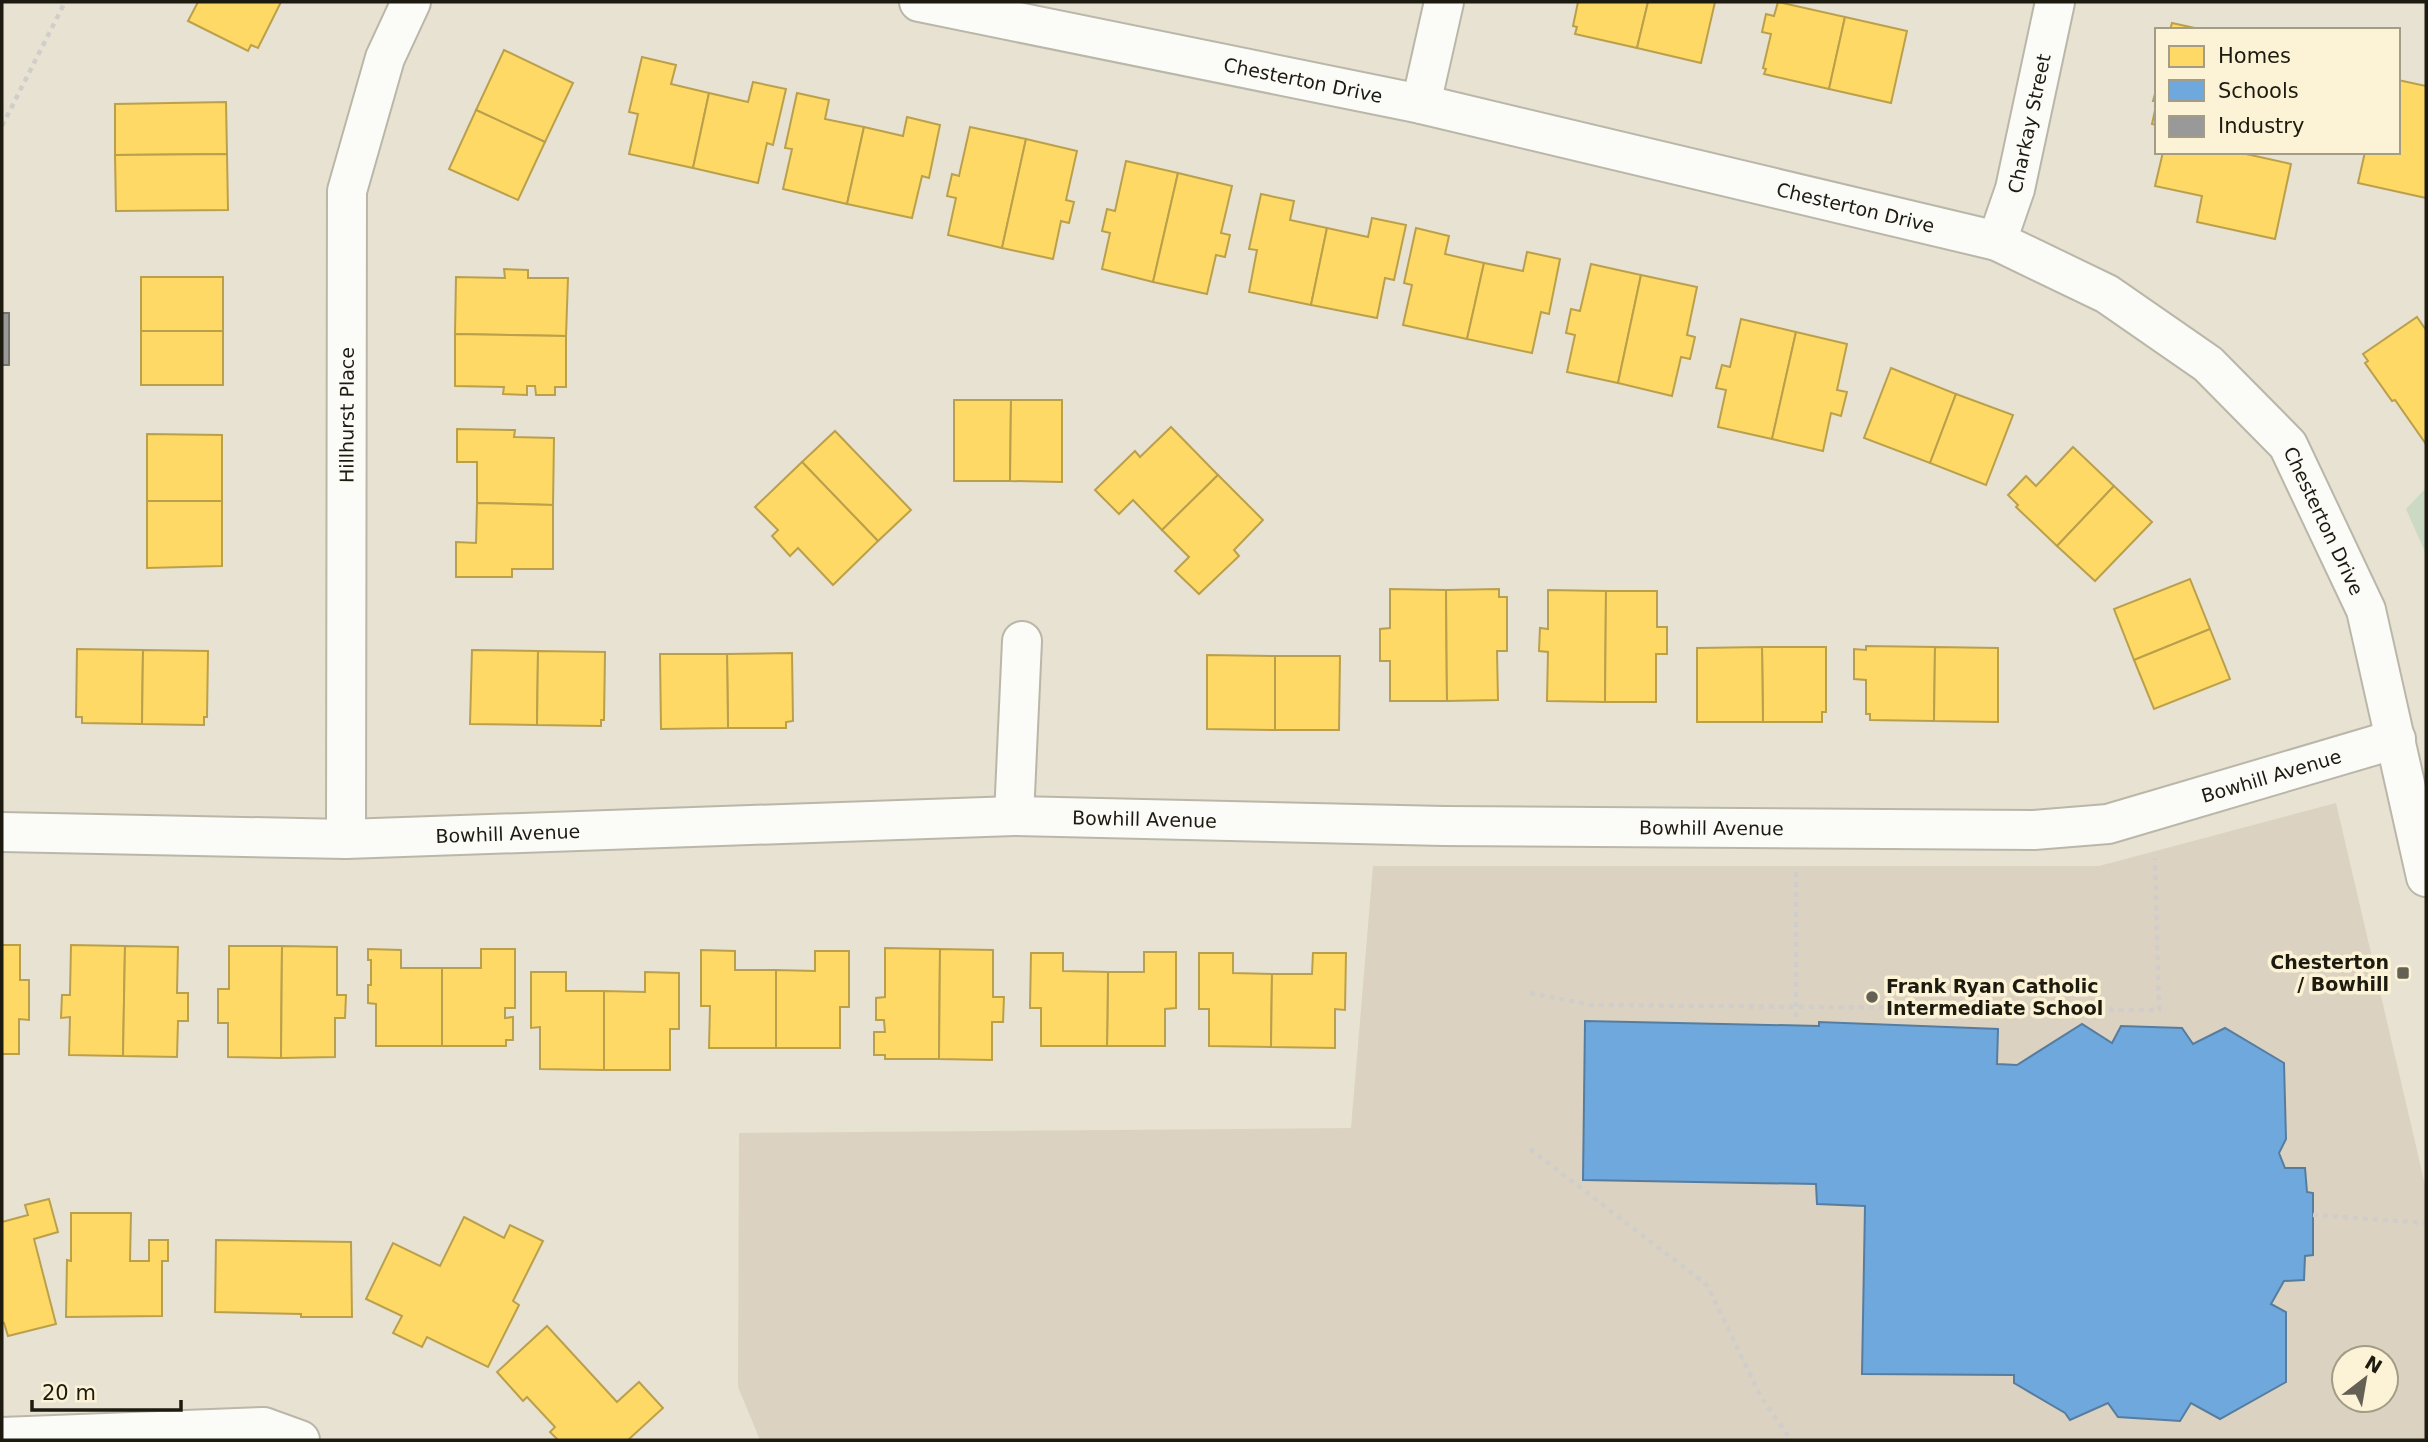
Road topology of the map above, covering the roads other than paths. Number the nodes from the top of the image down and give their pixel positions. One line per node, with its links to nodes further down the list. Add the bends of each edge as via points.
1 (411, 2): 11 (street, Hillhurst Place, via 385,58 347,191)
2 (919, 2): 5 (street, Chesterton Drive)
3 (1444, 2): 5 (street)
4 (2055, 2): 6 (street, Charkay Street, via 2015,188)
5 (1421, 104): 6 (street, Chesterton Drive)
6 (1997, 241): 8 (street, Chesterton Drive, via 2107,294 2208,364 2288,445 2366,610)
7 (1022, 641): 9 (street)
8 (2396, 739): 9 (street, Bowhill Avenue, via 2108,824 2035,830 1444,826); 12 (street, Chesterton Drive)
9 (1014, 816): 11 (street, Bowhill Avenue)
10 (2, 832): 11 (street, Bowhill Avenue)
11 (346, 839)
12 (2426, 877)
13 (2, 1437): 14 (street, via 264,1427)
14 (300, 1440)

